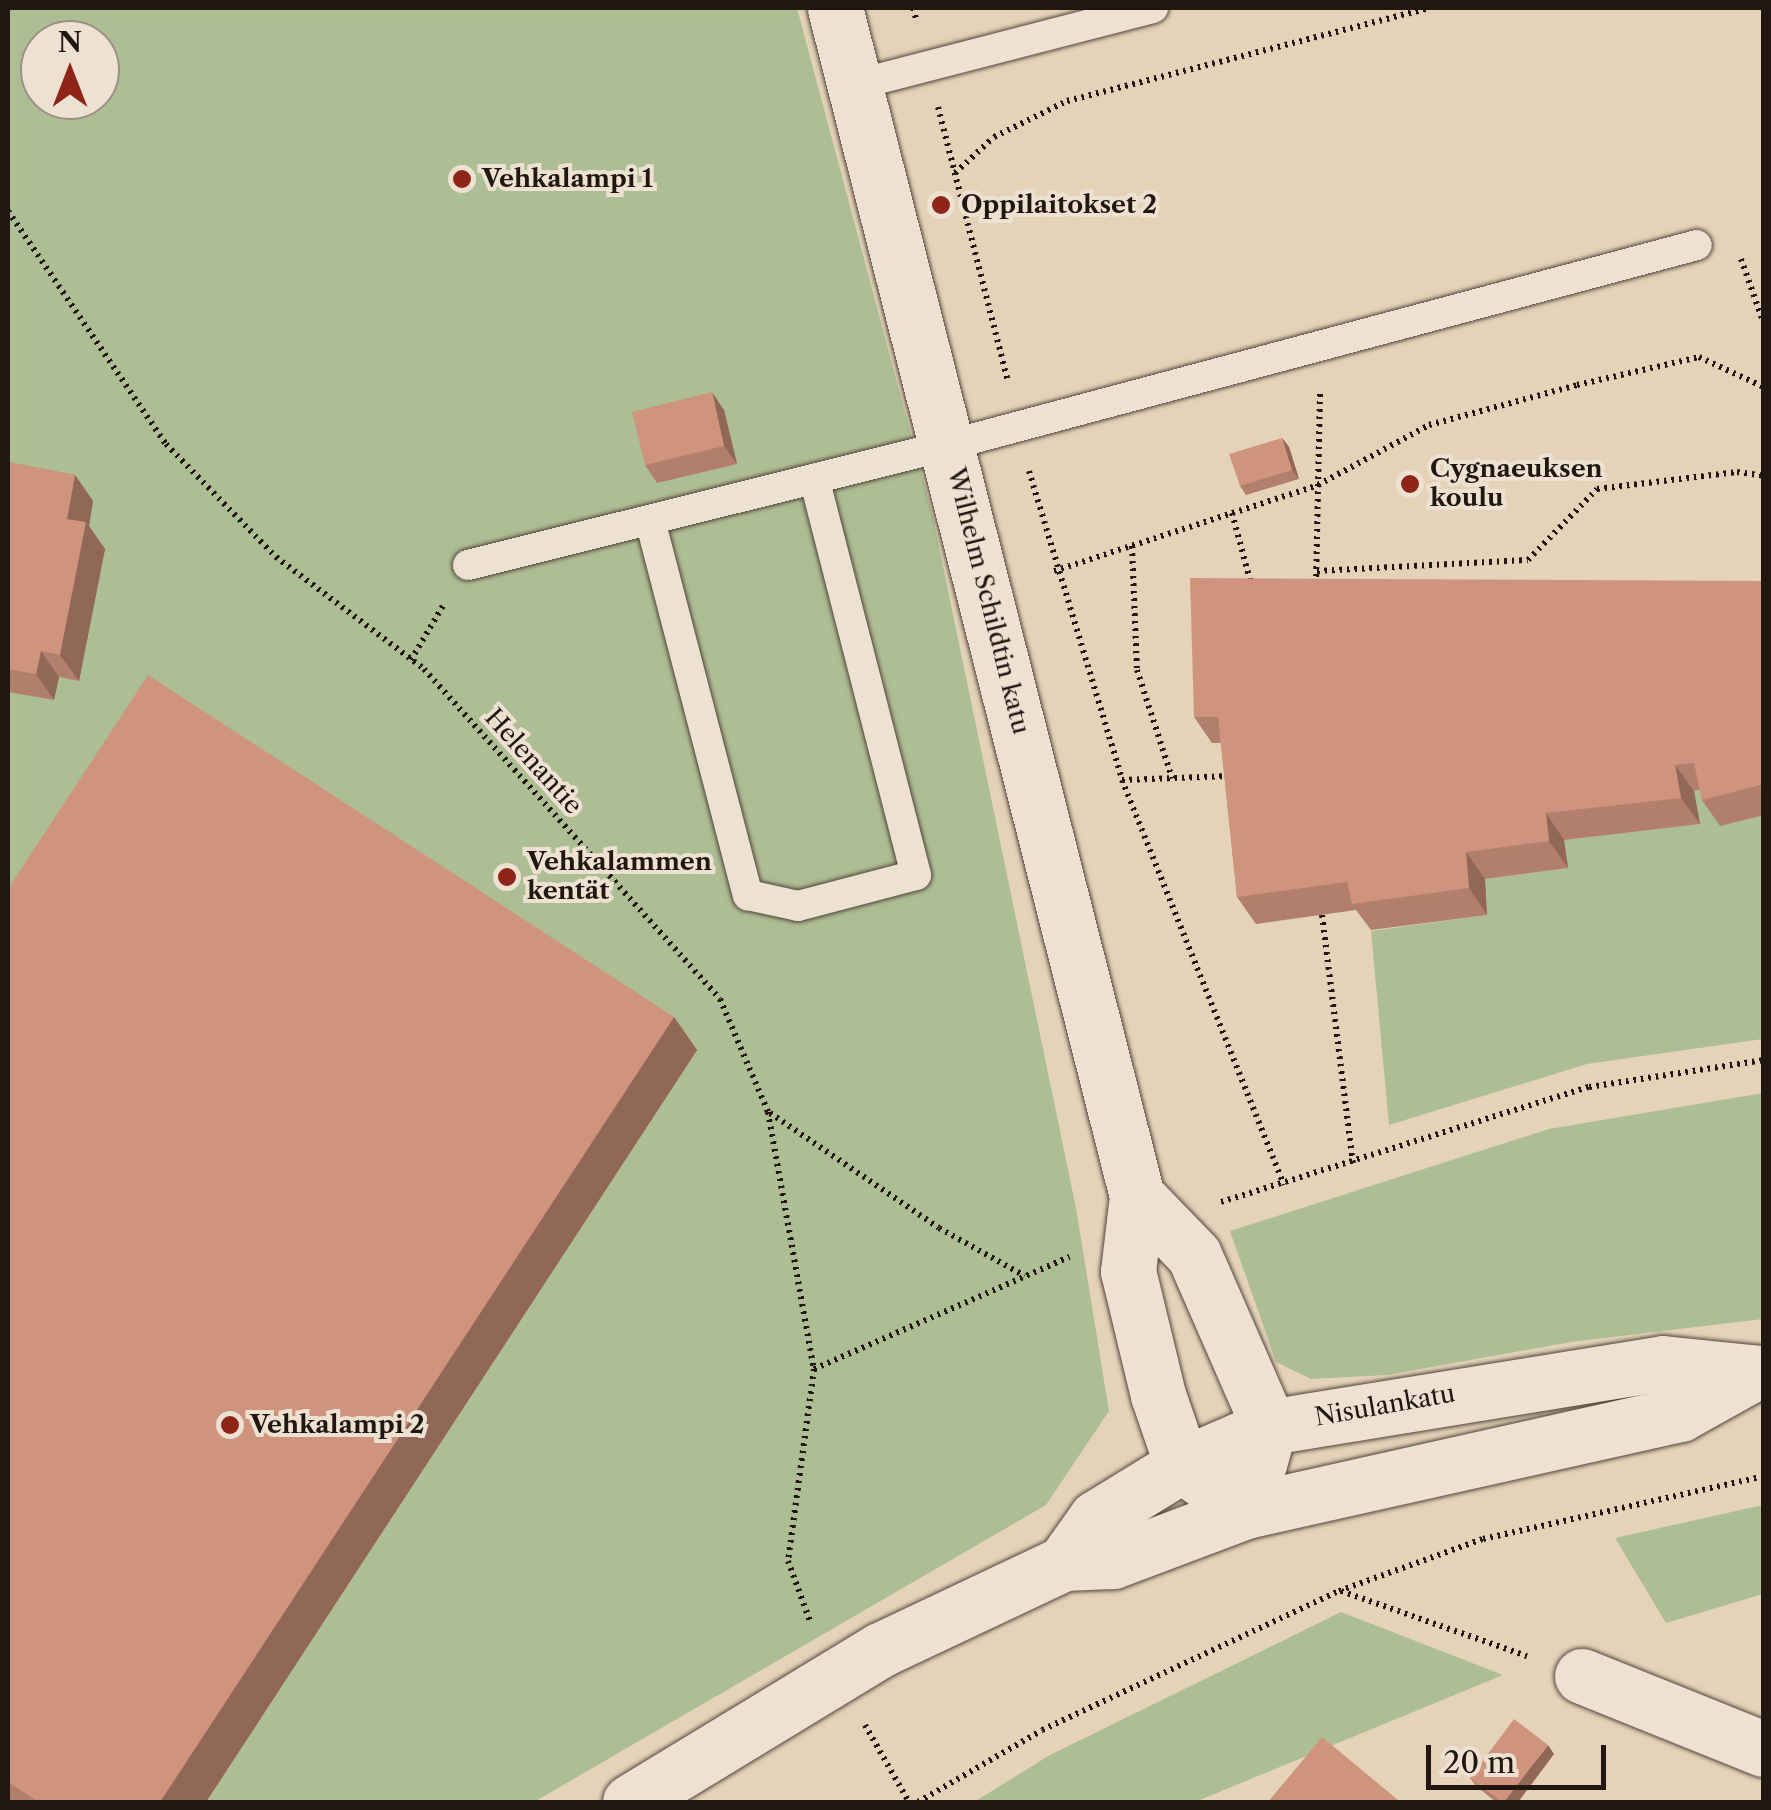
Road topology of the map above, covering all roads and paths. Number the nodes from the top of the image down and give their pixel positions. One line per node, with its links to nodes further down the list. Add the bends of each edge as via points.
1 (835, 8): 6 (street, Wilhelm Schildtin katu)
2 (913, 8): 5 (path)
3 (1153, 8): 5 (lane)
4 (1430, 8): 7 (path, via 1067,100 994,138)
5 (928, 66): 6 (lane); 7 (path)
6 (855, 85): 13 (street, Wilhelm Schildtin katu)
7 (955, 173): 12 (path)
8 (8, 211): 25 (path, Helenantie, via 166,444 276,557)
9 (1697, 245): 10 (lane)
10 (1321, 345): 12 (lane); 16 (path)
11 (1764, 387): 16 (path, via 1698,357 1429,426)
12 (1018, 426): 13 (lane); 21 (path)
13 (949, 445): 15 (lane); 34 (street, Wilhelm Schildtin katu)
14 (1764, 476): 22 (path, via 1737,472 1597,489 1528,560)
15 (814, 479): 18 (lane); 18 (lane, via 916,875 798,906 748,895)
16 (1318, 485): 17 (path); 22 (path)
17 (1232, 513): 19 (path); 24 (path)
18 (650, 520): 20 (lane)
19 (1132, 546): 21 (path); 27 (path, via 1137,670)
20 (468, 565): 25 (path)
21 (1054, 571): 28 (path)
22 (1317, 571): 23 (path)
23 (1316, 588)
24 (1256, 605)
25 (411, 660): 31 (path, Helenantie, via 720,999)
26 (1240, 776): 27 (path)
27 (1172, 778): 28 (path)
28 (1122, 780): 33 (path)
29 (1322, 914): 32 (path)
30 (1764, 1060): 32 (path, via 1590,1087)
31 (768, 1112): 37 (path, via 938,1228); 38 (path, Helenantie)
32 (1353, 1163): 33 (path)
33 (1284, 1184): 35 (path)
34 (1137, 1196): 40 (street, Wilhelm Schildtin katu, via 1194,1255); 41 (street, Wilhelm Schildtin katu, via 1128,1271)
35 (1215, 1204)
36 (1078, 1253): 37 (path)
37 (1026, 1276): 38 (path)
38 (814, 1369): 46 (path, Helenantie, via 788,1561)
39 (1757, 1374): 40 (street, Nisulankatu, via 1663,1363); 43 (street, Nisulankatu, via 1680,1414)
40 (1269, 1427): 41 (street, Nisulankatu); 43 (street)
41 (1182, 1466): 43 (street); 44 (street, Nisulankatu, via 1096,1518)
42 (1764, 1476): 45 (path, via 1482,1539)
43 (1246, 1511): 44 (street, Nisulankatu, via 1113,1561)
44 (1064, 1563): 50 (street, Nisulankatu, via 880,1650)
45 (1340, 1591): 47 (path); 52 (path, via 1042,1730)
46 (811, 1625)
47 (1582, 1676): 49 (street)
48 (864, 1724): 51 (path)
49 (1764, 1750)
50 (630, 1802)
51 (909, 1802)
52 (918, 1802)

